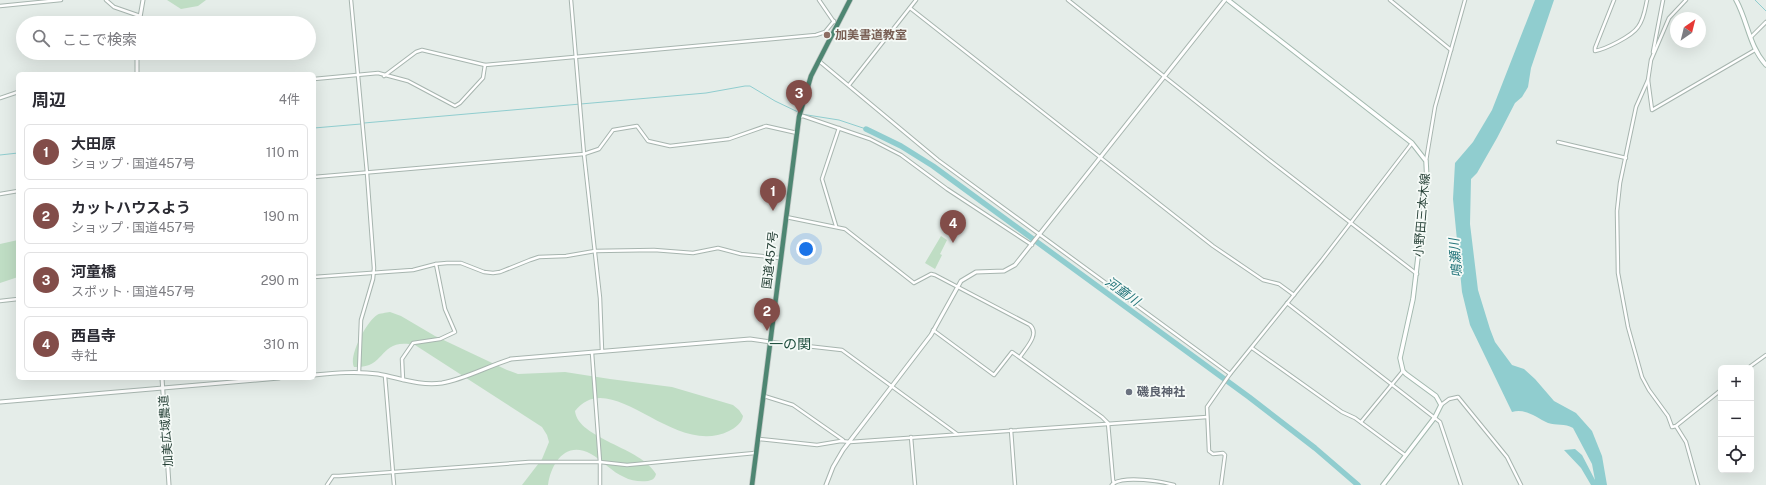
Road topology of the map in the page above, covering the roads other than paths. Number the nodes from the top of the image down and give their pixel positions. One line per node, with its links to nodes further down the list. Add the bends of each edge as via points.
1 (60, 0): 19 (street)
2 (106, 0): 21 (street, via 114,7)
3 (143, 0): 21 (street)
4 (351, 0): 34 (street)
5 (571, 0): 28 (street)
6 (819, 0): 23 (street)
7 (850, 0): 23 (highway, 国道457号)
8 (916, 0): 20 (street)
9 (1068, 0): 36 (street)
10 (1225, 0): 36 (street)
11 (1228, 0): 46 (main road, 小野田三本木線)
12 (1390, 0): 25 (street)
13 (1465, 0): 25 (street)
14 (1614, 0): 15 (street, via 1595,51 1634,31 1642,20)
15 (1647, 0)
16 (1663, 0): 27 (street)
17 (1686, 0): 27 (street, via 1668,18)
18 (1736, 0): 24 (main road)
19 (0, 6)
20 (910, 8): 39 (street); 48 (street)
21 (140, 16)
22 (1766, 22): 24 (street)
23 (835, 24): 28 (street, via 816,35); 30 (highway, 国道457号)
24 (1750, 38): 26 (main road)
25 (1451, 50): 50 (street, via 1435,107)
26 (1755, 50): 32 (main road); 38 (street, via 1652,110)
27 (1653, 54): 38 (street)
28 (576, 57): 31 (street); 47 (street)
29 (137, 60): 33 (street)
30 (818, 61): 39 (street); 42 (highway, 国道457号, via 802,101)
31 (485, 65): 35 (street, via 422,50); 35 (street, via 483,78 455,106 408,81)
32 (1766, 65)
33 (137, 72)
34 (358, 75): 35 (street, via 376,73); 37 (street); 51 (street)
35 (384, 76)
36 (1166, 76): 48 (street); 56 (street)
37 (316, 79)
38 (1648, 80): 49 (street, via 1636,107)
39 (849, 86): 58 (street, via 938,160)
40 (16, 93): 41 (street)
41 (0, 98)
42 (799, 117): 43 (street, via 803,116); 44 (highway, 国道457号)
43 (839, 128): 57 (street, via 822,179); 59 (street, via 870,139 901,155)
44 (797, 133): 47 (street, via 766,126 729,139 670,146 648,142 636,126 613,130 598,149); 55 (highway, 国道457号)
45 (1558, 142): 49 (street)
46 (1412, 143): 50 (main road, 小野田三本木線); 56 (street)
47 (584, 154): 51 (street); 60 (street)
48 (1101, 158): 58 (street); 67 (street, via 1213,246 1263,280 1279,284)
49 (1626, 158): 98 (street, via 1617,212 1617,268 1620,293 1642,377 1668,416 1672,427)
50 (1426, 161): 64 (main road, 小野田三本木線, via 1427,190)
51 (367, 174): 52 (street); 63 (street)
52 (316, 177)
53 (16, 191): 54 (street)
54 (0, 194)
55 (786, 216): 57 (street); 61 (highway, 国道457号)
56 (1350, 222): 64 (street); 67 (street)
57 (836, 226): 66 (street, via 846,228 914,282 932,274)
58 (1040, 235): 59 (street); 81 (street)
59 (1032, 245): 66 (street, via 1008,270 976,272 964,278)
60 (595, 251): 61 (street, via 654,250 693,253 718,248 741,254); 62 (street, via 539,257 493,273 461,263); 74 (street)
61 (780, 258): 72 (highway, 国道457号)
62 (436, 264): 63 (street, via 419,269); 86 (street, via 445,309 455,332 440,338 413,343 402,359)
63 (374, 273): 65 (street); 80 (street, via 362,312)
64 (1417, 274): 79 (main road, 小野田三本木線, via 1401,353)
65 (316, 277)
66 (957, 286): 71 (street); 77 (street, via 1032,327 1034,335)
67 (1294, 295): 70 (street)
68 (16, 299): 69 (street)
69 (0, 301)
70 (1287, 303): 73 (street); 87 (street)
71 (934, 330): 77 (street, via 994,375 1012,352); 88 (street)
72 (771, 342): 74 (street, via 750,339); 88 (street, via 842,350); 91 (highway, 国道457号)
73 (1252, 348): 81 (street); 96 (street, via 1342,412)
74 (602, 351): 75 (street)
75 (592, 353): 86 (street, via 511,359 456,380 440,383 422,384); 107 (street)
76 (1766, 355): 78 (street)
77 (1020, 357): 97 (street)
78 (1752, 365)
79 (1404, 371): 87 (street); 93 (main road, via 1436,396)
80 (359, 372): 82 (street); 83 (street)
81 (1230, 374): 94 (street, via 1207,407)
82 (316, 375)
83 (385, 376): 86 (street); 108 (street)
84 (162, 380): 89 (street, 加美広域農道)
85 (256, 380): 89 (street)
86 (403, 380)
87 (1392, 385): 95 (street); 96 (street)
88 (892, 386): 100 (street); 104 (street)
89 (162, 388): 92 (street); 110 (street, 加美広域農道)
90 (1718, 392): 98 (street)
91 (764, 396): 102 (highway, 国道457号); 103 (street, via 806,412)
92 (0, 402)
93 (1441, 405): 95 (main road); 122 (street, via 1458,396 1507,457)
94 (1207, 417): 97 (street); 119 (street, via 1209,451 1225,455)
95 (1435, 417): 106 (main road); 121 (street, via 1441,424)
96 (1361, 422): 106 (street)
97 (1108, 423): 99 (street); 109 (street)
98 (1676, 426): 123 (street, via 1686,442)
99 (1011, 430): 100 (street); 117 (street)
100 (958, 434): 101 (street)
101 (912, 437): 104 (street); 116 (street)
102 (758, 439): 103 (street, via 817,445); 105 (highway, 国道457号)
103 (844, 441): 104 (street)
104 (850, 442): 115 (street, via 837,460)
105 (756, 453): 107 (street, via 641,464); 114 (highway, 国道457号)
106 (1405, 455): 120 (main road)
107 (600, 462): 108 (street, via 529,462); 113 (street)
108 (392, 471): 111 (street, via 333,476); 112 (street)
109 (1113, 484): 118 (street, via 1123,479)
110 (169, 485)
111 (326, 485)
112 (394, 485)
113 (600, 485)
114 (752, 485)
115 (826, 485)
116 (915, 485)
117 (1015, 485)
118 (1174, 485)
119 (1221, 485)
120 (1383, 485)
121 (1461, 485)
122 (1521, 485)
123 (1698, 485)

